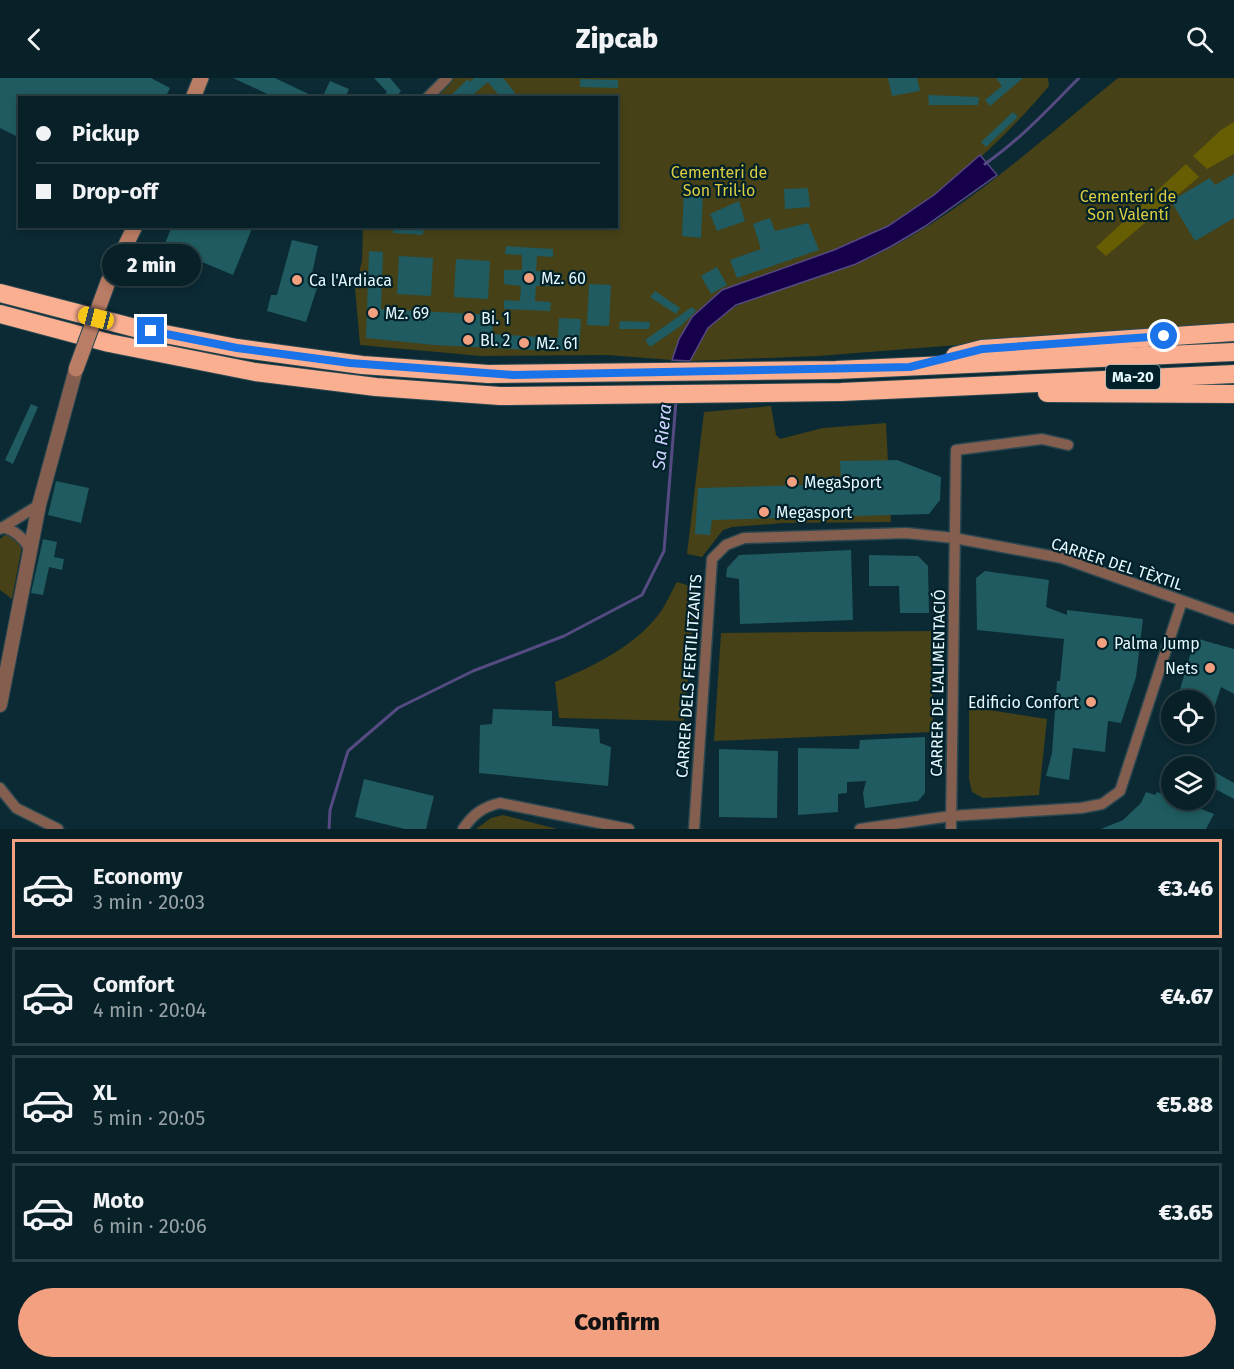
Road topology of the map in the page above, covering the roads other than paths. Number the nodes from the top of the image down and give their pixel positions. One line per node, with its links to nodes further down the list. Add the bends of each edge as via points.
1 (201, 78): 3 (main road)
2 (447, 78): 4 (street)
3 (194, 96)
4 (429, 96)
5 (134, 228): 13 (main road, bridge, via 108,282)
6 (0, 282): 8 (highway)
7 (0, 293): 8 (highway, Ma-20)
8 (62, 310): 12 (highway, Ma-20, via 212,343 370,366 504,375)
9 (0, 314): 15 (highway, Ma-20, via 159,354 328,382 500,396)
10 (1234, 332): 12 (highway, via 982,349)
11 (1234, 352): 12 (highway, Ma-20)
12 (910, 367)
13 (76, 369): 18 (street)
14 (1234, 374): 15 (highway, Ma-20)
15 (1033, 385): 16 (highway, via 1048,393)
16 (1234, 394)
17 (1068, 445): 20 (street, CARRER DE L'ALIMENTACIÓ, via 1042,439 956,450)
18 (39, 505): 19 (street); 21 (street)
19 (2, 528): 21 (street, via 25,539)
20 (954, 538): 22 (street, CARRER DEL TÈXTIL, via 1062,558); 26 (street, CARRER DE L'ALIMENTACIÓ); 30 (street, CARRER DELS FERTILITZANTS, via 906,533 744,538 726,545 712,559)
21 (30, 550): 24 (street)
22 (1182, 601): 23 (street, CARRER DEL TÈXTIL); 26 (street, via 1120,790 1102,804 1081,808)
23 (1234, 619)
24 (0, 700)
25 (0, 788): 27 (street, via 16,808)
26 (951, 816): 31 (street); 32 (street, CARRER DE L'ALIMENTACIÓ)
27 (58, 829)
28 (463, 829): 29 (street, via 472,815 500,803)
29 (629, 829)
30 (694, 829)
31 (860, 829)
32 (951, 829)

